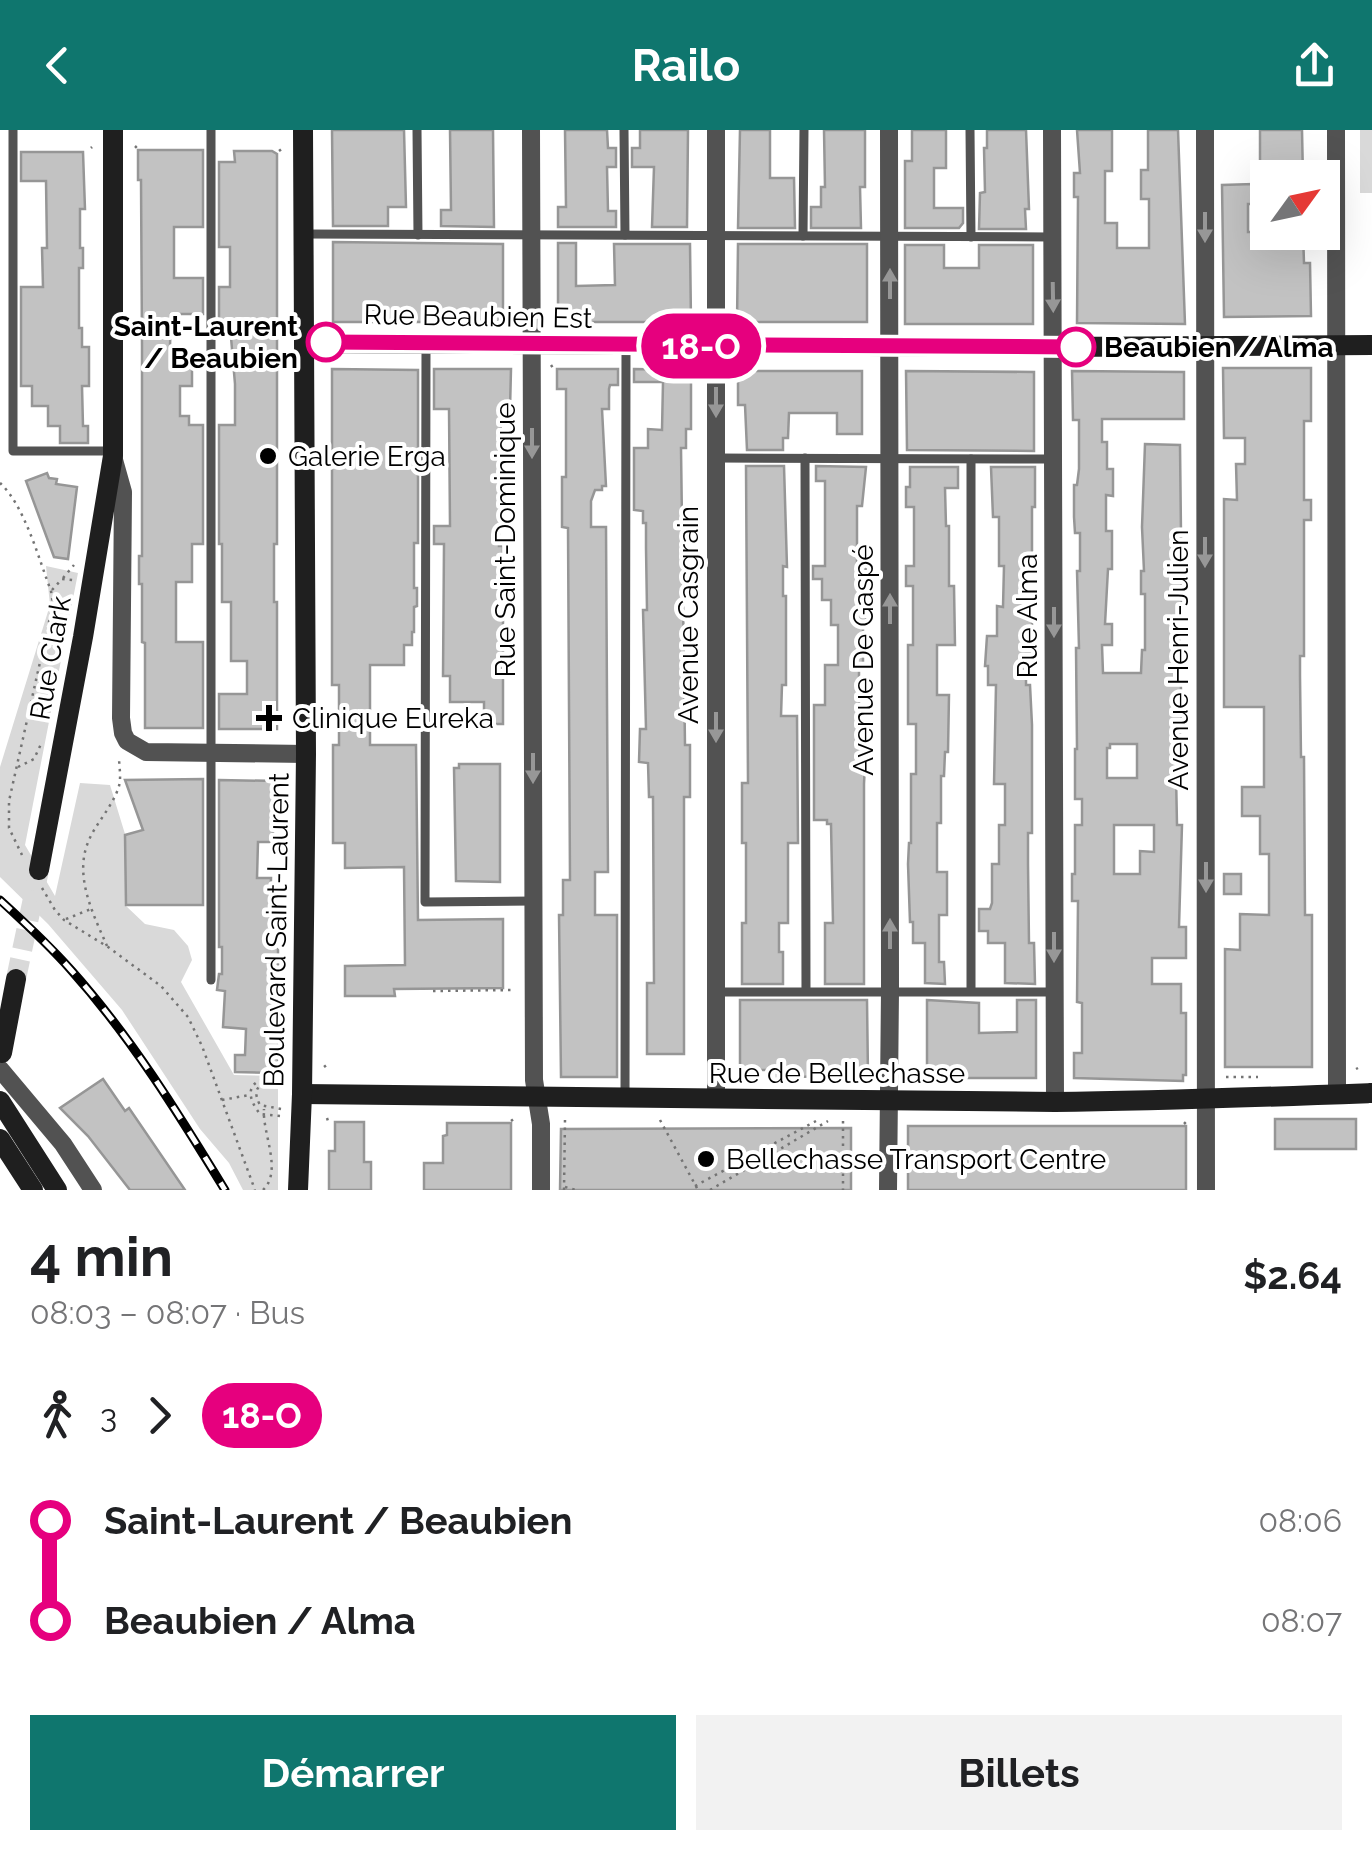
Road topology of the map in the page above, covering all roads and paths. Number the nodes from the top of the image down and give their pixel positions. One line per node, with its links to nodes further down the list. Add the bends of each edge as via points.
1 (13, 130): 34 (lane, via 13,451)
2 (113, 130): 34 (street, Rue Clark)
3 (210, 130): 47 (lane)
4 (303, 130): 15 (street, Boulevard Saint-Laurent)
5 (417, 130): 16 (lane)
6 (531, 130): 17 (street, Rue Saint-Dominique)
7 (624, 130): 19 (lane)
8 (716, 130): 18 (street, Avenue Casgrain)
9 (804, 130): 20 (lane)
10 (889, 130): 21 (street, Avenue De Gaspé)
11 (970, 130): 22 (lane)
12 (1052, 130): 23 (street, Rue Alma)
13 (1205, 130): 31 (street, Avenue Henri-Julien, one-way to 31)
14 (1336, 130): 28 (street)
15 (304, 234): 16 (lane); 24 (street, Boulevard Saint-Laurent)
16 (418, 235): 17 (lane)
17 (531, 235): 19 (lane); 26 (street, Rue Saint-Dominique)
18 (716, 235): 19 (lane); 20 (lane); 30 (street, Avenue Casgrain)
19 (624, 236)
20 (804, 236): 21 (lane)
21 (890, 237): 22 (lane); 32 (street, Avenue De Gaspé, one-way to 21)
22 (971, 237): 23 (lane)
23 (1052, 237): 33 (street, Rue Alma, one-way to 33)
24 (304, 343): 25 (street, Rue Beaubien Est); 48 (street, Boulevard Saint-Laurent)
25 (426, 343): 26 (street, Rue Beaubien Est); 51 (lane, via 425,902)
26 (532, 345): 27 (street, Rue Beaubien Est); 51 (street, Rue Saint-Dominique, one-way to 51)
27 (626, 345): 30 (street, Rue Beaubien Est); 71 (lane)
28 (1336, 345): 29 (street, Rue Beaubien Est); 31 (street, Rue Beaubien Est); 70 (street)
29 (1372, 345)
30 (716, 346): 32 (street, Rue Beaubien Est); 35 (street, Avenue Casgrain, one-way to 35)
31 (1205, 346): 33 (street, Rue Beaubien Est); 73 (street, Avenue Henri-Julien, one-way to 73)
32 (890, 347): 33 (street, Rue Beaubien Est); 37 (street, Avenue De Gaspé)
33 (1054, 347): 39 (street, Rue Alma)
34 (113, 453): 45 (street, Rue Clark, via 122,492 121,695); 50 (street, Rue Clark)
35 (716, 458): 36 (lane); 62 (street, Avenue Casgrain, one-way to 62)
36 (804, 458): 37 (lane); 59 (lane)
37 (890, 459): 38 (lane); 60 (street, Avenue De Gaspé, one-way to 37)
38 (972, 459): 39 (lane); 61 (lane)
39 (1054, 460): 63 (street, Rue Alma, one-way to 63)
40 (0, 484): 44 (path, via 21,514)
41 (77, 562): 42 (path)
42 (62, 579): 43 (path); 44 (path)
43 (79, 584)
44 (51, 592): 49 (path)
45 (127, 741): 47 (street, via 146,752); 52 (path, via 119,752 118,788 86,847)
46 (42, 742): 49 (path, via 34,760)
47 (212, 753): 48 (street); 56 (lane)
48 (306, 754): 67 (street, Boulevard Saint-Laurent)
49 (16, 768): 50 (path, via 9,828)
50 (34, 871): 53 (path)
51 (533, 902): 77 (street, Rue Saint-Dominique)
52 (90, 909): 53 (path); 54 (path)
53 (64, 920): 54 (path)
54 (108, 947): 74 (path, via 161,986 188,1016)
55 (16, 978): 64 (street)
56 (211, 980)
57 (515, 990): 58 (path)
58 (433, 991)
59 (806, 991): 60 (lane); 62 (lane)
60 (890, 991): 61 (lane); 75 (street, Avenue De Gaspé)
61 (971, 991): 63 (lane)
62 (716, 992): 72 (street, Avenue Casgrain)
63 (1054, 992): 78 (street, Rue Alma)
64 (1, 1061): 93 (street)
65 (330, 1063): 66 (path)
66 (324, 1068)
67 (292, 1086): 69 (path, via 262,1078); 77 (street, Rue de Bellechasse); 79 (path, via 258,1088); 96 (street, Boulevard Saint-Laurent)
68 (1372, 1093): 70 (street, Rue de Bellechasse)
69 (250, 1094): 74 (path); 81 (path)
70 (1337, 1094): 73 (street, Rue de Bellechasse)
71 (624, 1098): 72 (street, Rue de Bellechasse); 77 (street, Rue de Bellechasse)
72 (716, 1099): 75 (street, Rue de Bellechasse)
73 (1206, 1099): 78 (street, Rue de Bellechasse); 102 (street, Avenue Henri-Julien)
74 (222, 1100): 94 (path)
75 (889, 1101): 78 (street, Rue de Bellechasse); 101 (street, Avenue De Gaspé)
76 (0, 1102): 92 (street)
77 (537, 1102): 97 (street, Rue Saint-Dominique)
78 (1055, 1102)
79 (264, 1108): 80 (path); 81 (path)
80 (286, 1110)
81 (264, 1115): 82 (path); 95 (path, via 271,1157)
82 (282, 1116)
83 (565, 1120): 89 (path)
84 (660, 1120): 90 (path)
85 (843, 1120): 100 (path)
86 (816, 1121): 90 (path)
87 (828, 1121): 99 (path)
88 (0, 1139): 91 (street)
89 (564, 1188): 98 (path)
90 (697, 1188)
91 (32, 1190)
92 (57, 1190)
93 (93, 1190)
94 (256, 1190)
95 (264, 1190)
96 (298, 1190)
97 (540, 1190)
98 (576, 1190)
99 (710, 1190)
100 (843, 1190)
101 (888, 1190)
102 (1206, 1190)

